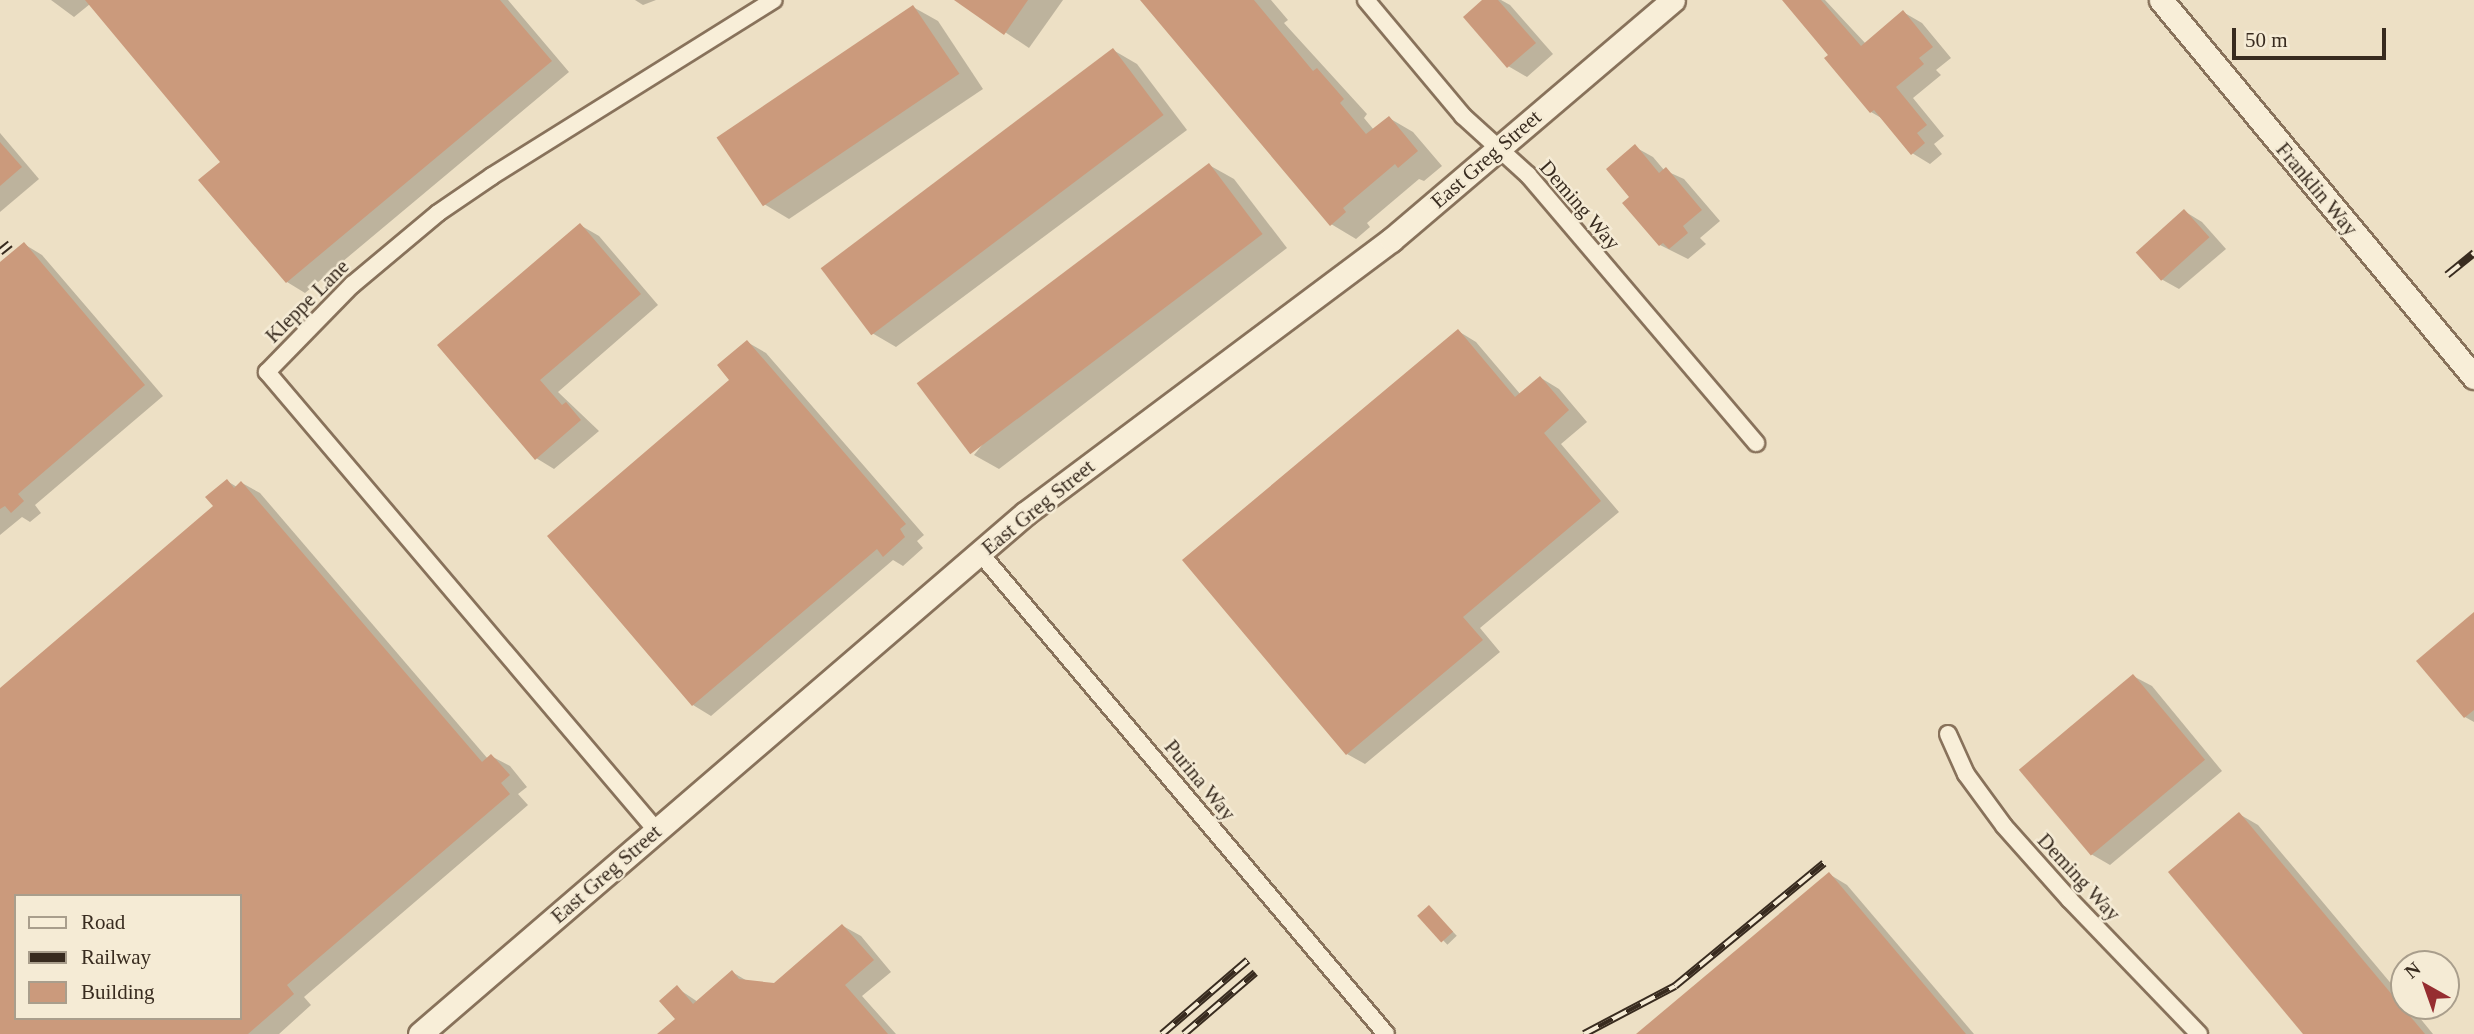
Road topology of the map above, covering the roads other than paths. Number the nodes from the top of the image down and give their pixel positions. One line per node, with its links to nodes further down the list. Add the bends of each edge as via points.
1 (774, 0): 10 (street, Kleppe Lane, via 438,213 347,289 267,372)
2 (1366, 0): 5 (street, Deming Way, via 1463,116)
3 (1673, 0): 5 (main road, East Greg Street)
4 (2161, 0): 6 (main road, Franklin Way)
5 (1498, 149): 7 (street, Deming Way, via 1528,175); 8 (main road, East Greg Street, via 1391,240 1088,466)
6 (2474, 377)
7 (1756, 443)
8 (980, 553): 10 (main road, East Greg Street); 12 (street, Purina Way)
9 (1948, 734): 13 (street, Deming Way, via 1966,774 2004,826)
10 (656, 830): 11 (main road, East Greg Street)
11 (420, 1034)
12 (1386, 1034)
13 (2199, 1034)

